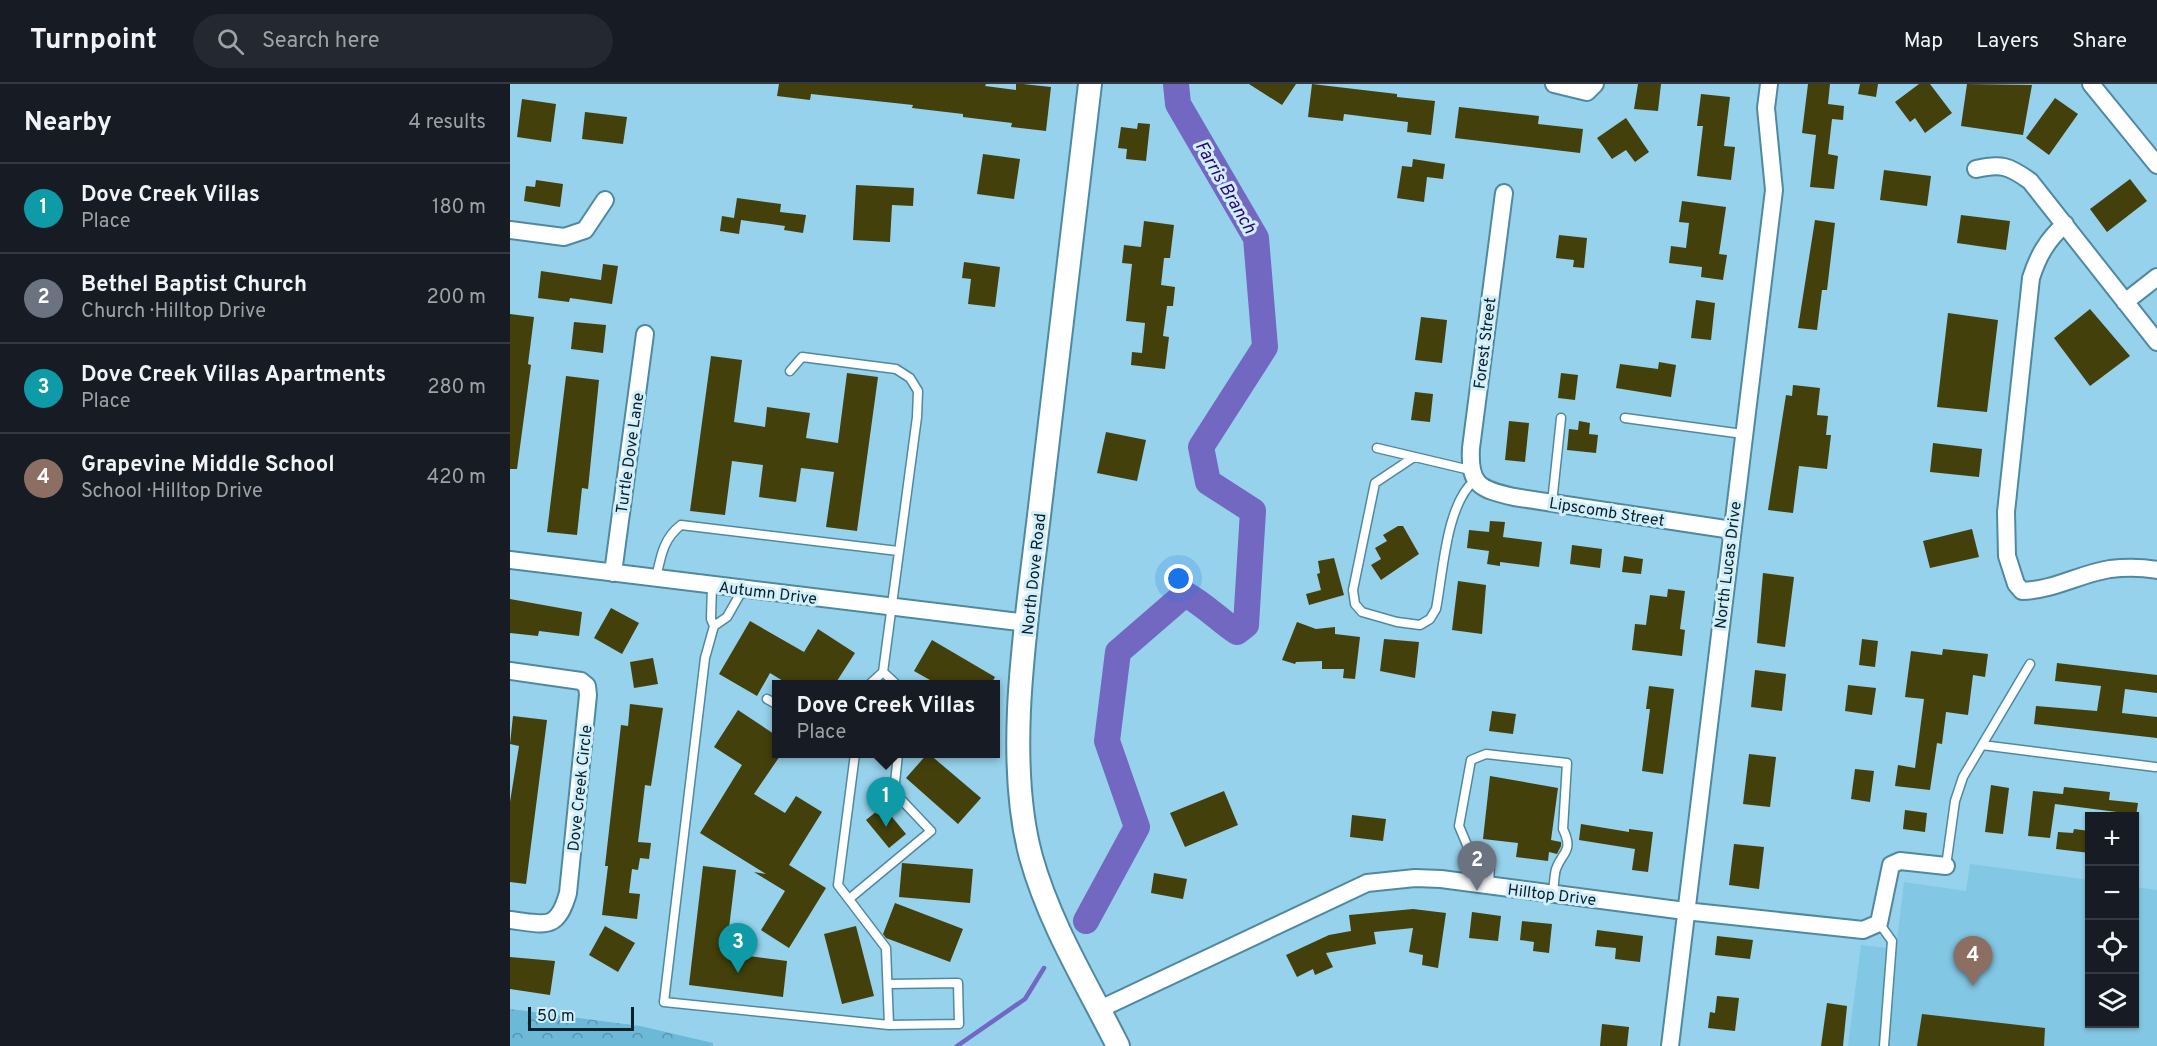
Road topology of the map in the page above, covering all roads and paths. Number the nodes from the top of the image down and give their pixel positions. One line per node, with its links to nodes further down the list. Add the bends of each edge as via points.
1 (1090, 84): 33 (street, North Dove Road)
2 (1554, 84): 3 (street, via 1587,92)
3 (1595, 84)
4 (1769, 84): 19 (street, North Lucas Drive, via 1767,108 1774,190)
5 (2094, 85): 6 (street)
6 (2157, 165)
7 (1976, 169): 10 (street, via 1996,164 2015,170 2030,180)
8 (1504, 193): 22 (street, Forest Street)
9 (605, 200): 11 (street, via 585,230 564,237)
10 (2065, 224): 13 (street); 27 (street, via 2038,256 2031,278 2006,512 2007,556 2022,591 2042,590 2107,569)
11 (510, 230)
12 (2157, 277): 13 (street)
13 (2125, 302): 15 (street)
14 (645, 334): 28 (street, Turtle Dove Lane)
15 (2157, 342)
16 (790, 371): 25 (lane, via 802,357 896,369 910,378 918,391)
17 (1561, 418): 23 (lane)
18 (1625, 418): 19 (lane)
19 (1743, 434): 24 (street, North Lucas Drive)
20 (1377, 448): 21 (lane)
21 (1414, 457): 22 (lane); 22 (lane, via 1375,483 1353,590 1355,604 1369,615 1420,625 1430,619 1436,609 1453,516 1466,488)
22 (1476, 480): 23 (street, Lipscomb Street, via 1514,497)
23 (1552, 503): 24 (street, Lipscomb Street)
24 (1732, 530): 50 (street, North Lucas Drive)
25 (898, 551): 29 (lane, via 681,525 670,534 662,550); 32 (lane)
26 (510, 560): 28 (street, Autumn Drive)
27 (2157, 570)
28 (613, 573): 29 (street, Autumn Drive)
29 (656, 578): 30 (street, Autumn Drive)
30 (712, 585): 31 (street, Autumn Drive); 34 (lane)
31 (742, 588): 32 (street, Autumn Drive); 34 (lane, via 727,617)
32 (892, 607): 33 (street, Autumn Drive); 37 (lane)
33 (1027, 623): 54 (street, North Dove Road, via 1018,744 1023,814 1048,909)
34 (714, 626): 55 (lane, via 705,658 664,1002)
35 (2030, 664): 42 (lane)
36 (510, 671): 51 (street, Dove Creek Circle, via 581,681 587,686 588,695 564,908 558,919 550,923)
37 (883, 672): 38 (lane); 39 (lane)
38 (874, 680)
39 (892, 680)
40 (767, 699): 41 (lane)
41 (772, 702)
42 (1982, 745): 45 (lane); 46 (lane, via 1963,777 1955,801)
43 (854, 758): 49 (lane, via 838,885)
44 (897, 758): 49 (lane, via 894,792 931,831)
45 (2155, 766)
46 (1946, 867): 52 (street, via 1900,861 1891,865)
47 (1489, 885): 48 (street, Hilltop Drive); 48 (lane, via 1490,863 1467,846 1459,826 1471,760 1486,754 1567,763 1563,829 1567,837 1566,856 1556,868); 54 (street, Hilltop Drive, via 1415,878 1367,883)
48 (1553, 894): 50 (street, Hilltop Drive)
49 (849, 899): 53 (lane, via 886,948)
50 (1685, 911): 52 (street, Hilltop Drive, via 1863,930); 57 (street, North Lucas Drive)
51 (510, 920)
52 (1879, 923): 58 (lane, via 1892,941)
53 (888, 984): 55 (lane); 55 (lane, via 958,983 959,1024)
54 (1100, 1009): 56 (street, North Dove Road)
55 (889, 1025)
56 (1118, 1046)
57 (1670, 1046)
58 (1884, 1046)

